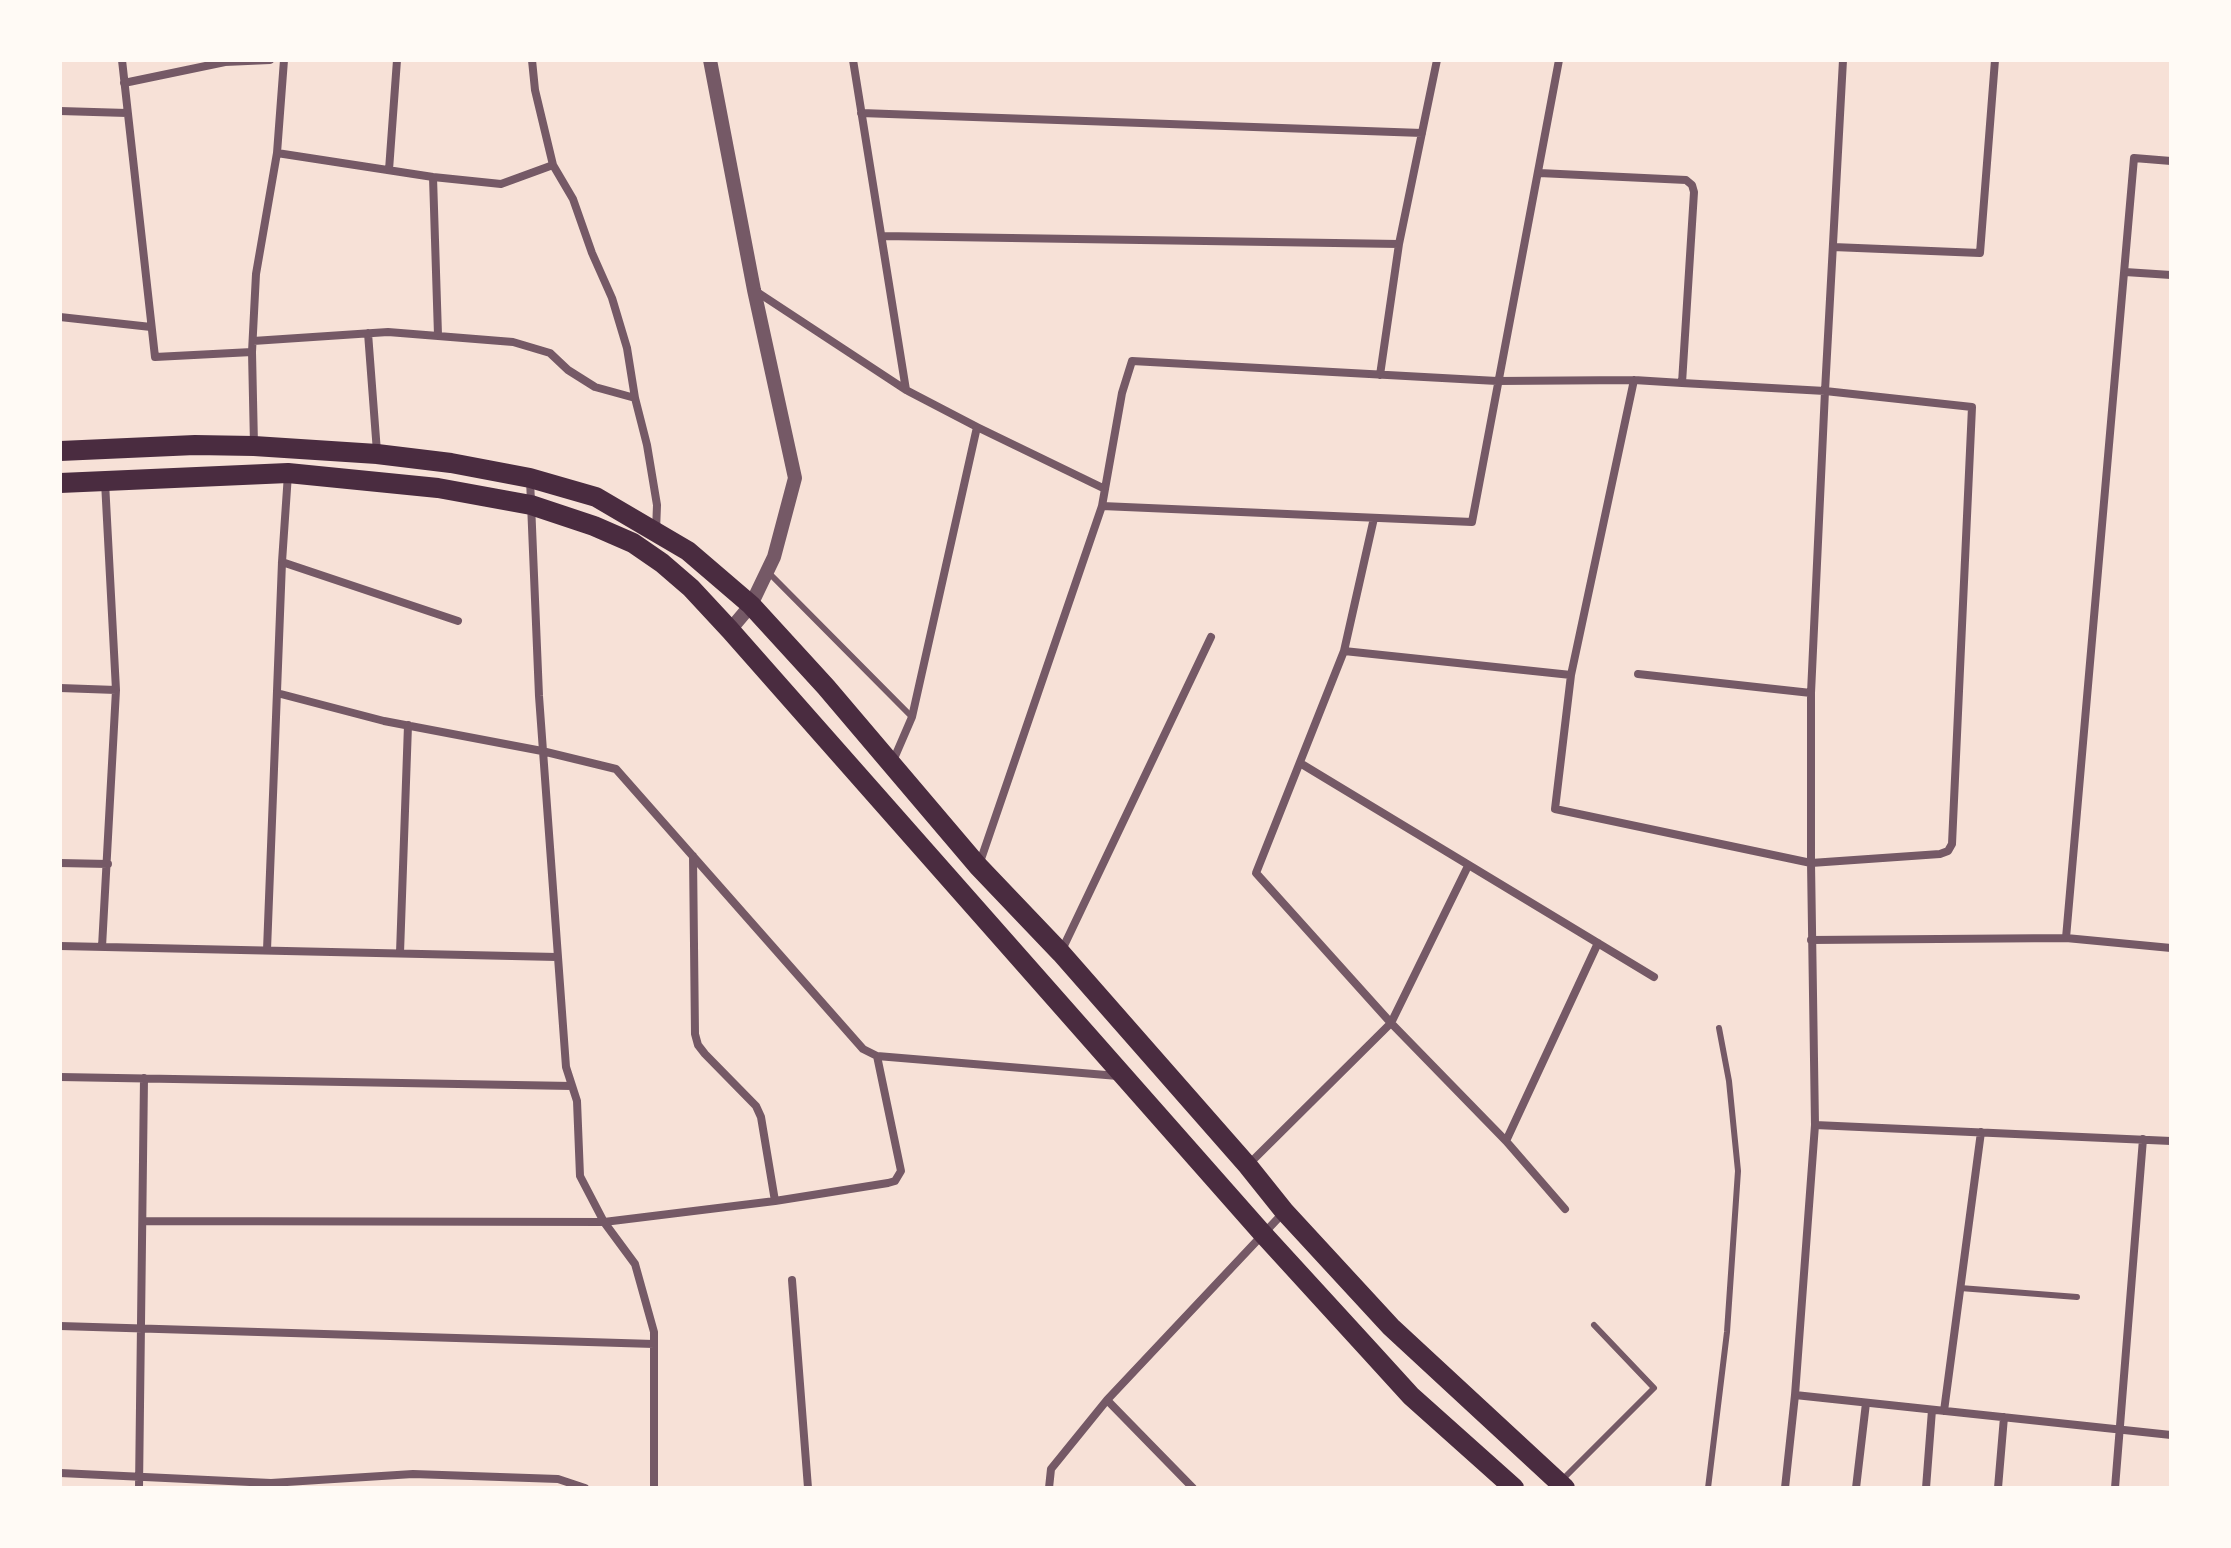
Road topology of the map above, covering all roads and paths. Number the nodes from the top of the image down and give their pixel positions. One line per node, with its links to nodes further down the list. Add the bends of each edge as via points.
1 (122, 60): 13 (street)
2 (270, 60): 12 (street)
3 (284, 60): 18 (street)
4 (397, 60): 21 (street)
5 (532, 60): 20 (street)
6 (710, 60): 29 (street)
7 (853, 60): 16 (street)
8 (1437, 60): 17 (street)
9 (1559, 60): 22 (street)
10 (1843, 60): 26 (street)
11 (1995, 60): 26 (street, via 1980,253)
12 (225, 61): 13 (street)
13 (124, 83): 15 (street)
14 (60, 111): 15 (street)
15 (127, 113): 31 (street)
16 (861, 113): 17 (street); 24 (street)
17 (1422, 133): 25 (street)
18 (277, 153): 21 (street); 34 (street, via 256,274)
19 (2171, 161): 27 (street, via 2134,158)
20 (553, 165): 23 (street, via 501,184); 42 (street, via 573,199 612,298)
21 (389, 170): 23 (street)
22 (1539, 173): 38 (street); 39 (street, via 1686,180 1692,185)
23 (433, 177): 33 (street)
24 (882, 236): 25 (street); 40 (street)
25 (1399, 244): 36 (street)
26 (1833, 247): 41 (street)
27 (2125, 272): 28 (street); 82 (street)
28 (2171, 275)
29 (754, 290): 40 (street); 57 (street, via 795,478)
30 (60, 317): 31 (street)
31 (151, 327): 35 (street, via 155,357)
32 (368, 333): 33 (street); 34 (street); 46 (street)
33 (438, 335): 42 (street, via 513,342 550,353 595,387)
34 (253, 341): 35 (street)
35 (252, 352): 44 (street)
36 (1380, 375): 38 (street); 51 (street, via 1132,361)
37 (1634, 380): 38 (street); 39 (street); 64 (street)
38 (1497, 381): 54 (street, via 1472,522)
39 (1682, 383): 41 (street)
40 (906, 390): 43 (street)
41 (1825, 391): 68 (street); 76 (street, via 1972,407 1952,844 1940,854)
42 (635, 398): 55 (street, via 657,505)
43 (977, 427): 51 (street); 69 (street)
44 (254, 446): 45 (main road); 46 (main road)
45 (60, 451)
46 (377, 454): 48 (main road)
47 (288, 473): 49 (main road); 52 (main road, via 438,488); 56 (street)
48 (530, 478): 52 (street); 55 (main road, via 596,497)
49 (105, 482): 50 (main road); 66 (street)
50 (60, 483)
51 (1105, 489): 53 (street)
52 (531, 505): 60 (main road, via 633,543 691,588); 71 (street)
53 (1102, 506): 54 (street); 78 (street)
54 (1374, 518): 62 (street)
55 (656, 532): 58 (main road, via 688,551)
56 (282, 562): 59 (street); 67 (street)
57 (767, 571): 58 (street); 69 (lane)
58 (751, 605): 60 (street); 73 (main road)
59 (458, 621)
60 (730, 630): 81 (main road)
61 (1211, 637): 90 (street)
62 (1344, 651): 64 (street); 72 (street)
63 (1638, 674): 68 (street)
64 (1571, 675): 76 (street, via 1555,809)
65 (60, 688): 66 (street)
66 (116, 690): 77 (street)
67 (277, 693): 70 (street); 88 (street)
68 (1811, 693): 76 (street)
69 (912, 717): 73 (street)
70 (408, 725): 71 (street); 89 (street)
71 (542, 751): 74 (street, via 616,769); 91 (street)
72 (1300, 763): 79 (street); 93 (street, via 1256,873)
73 (891, 764): 78 (main road)
74 (693, 855): 95 (street, via 863,1049); 106 (street, via 695,1034 705,1054 756,1106)
75 (60, 863): 77 (street)
76 (1811, 863): 83 (street)
77 (108, 864): 86 (street)
78 (978, 866): 80 (main road)
79 (1468, 866): 84 (street); 93 (street)
80 (1017, 906): 81 (main road); 90 (main road)
81 (993, 928): 96 (main road)
82 (2066, 938): 83 (street); 87 (street)
83 (1811, 940): 100 (street)
84 (1598, 943): 92 (street); 103 (street)
85 (60, 946): 86 (street)
86 (102, 947): 88 (street)
87 (2171, 948)
88 (267, 950): 89 (street)
89 (400, 953): 91 (street)
90 (1061, 953): 105 (main road)
91 (557, 957): 99 (street)
92 (1654, 977)
93 (1391, 1023): 103 (street); 105 (street)
94 (1719, 1028): 138 (lane, via 1738,1171 1727,1332)
95 (877, 1056): 96 (street); 106 (street, via 899,1176 888,1183)
96 (1124, 1076): 111 (main road)
97 (60, 1077): 98 (street)
98 (144, 1078): 99 (street); 109 (street)
99 (572, 1086): 110 (street, via 580,1176)
100 (1815, 1125): 101 (street); 119 (street)
101 (1981, 1132): 102 (street); 113 (street)
102 (2143, 1139): 104 (street); 125 (street)
103 (1506, 1141): 107 (street)
104 (2171, 1141)
105 (1248, 1166): 108 (main road)
106 (775, 1201): 110 (street)
107 (1565, 1209)
108 (1284, 1211): 111 (street); 130 (main road, via 1391,1327)
109 (143, 1221): 110 (street); 117 (street)
110 (604, 1222): 118 (street, via 635,1264)
111 (1263, 1234): 120 (street); 137 (main road, via 1411,1396)
112 (792, 1280): 134 (street)
113 (1960, 1288): 114 (lane); 123 (street)
114 (2077, 1297)
115 (1594, 1325): 130 (lane, via 1654,1388)
116 (60, 1326): 117 (street)
117 (140, 1330): 118 (street); 128 (street)
118 (654, 1344): 133 (street)
119 (1795, 1395): 121 (street); 139 (street)
120 (1107, 1400): 135 (street, via 1051,1469); 136 (street)
121 (1866, 1403): 122 (street); 140 (street)
122 (1932, 1410): 123 (street); 141 (street)
123 (1944, 1411): 124 (street)
124 (2004, 1417): 125 (street); 142 (street)
125 (2120, 1429): 126 (street); 143 (street)
126 (2171, 1435)
127 (60, 1473): 128 (street)
128 (140, 1476): 129 (street); 131 (street)
129 (271, 1485): 132 (street, via 413,1474 558,1479)
130 (1562, 1485)
131 (139, 1488)
132 (585, 1488)
133 (654, 1488)
134 (808, 1488)
135 (1049, 1488)
136 (1193, 1488)
137 (1514, 1488)
138 (1708, 1488)
139 (1785, 1488)
140 (1856, 1488)
141 (1926, 1488)
142 (1998, 1488)
143 (2115, 1488)

